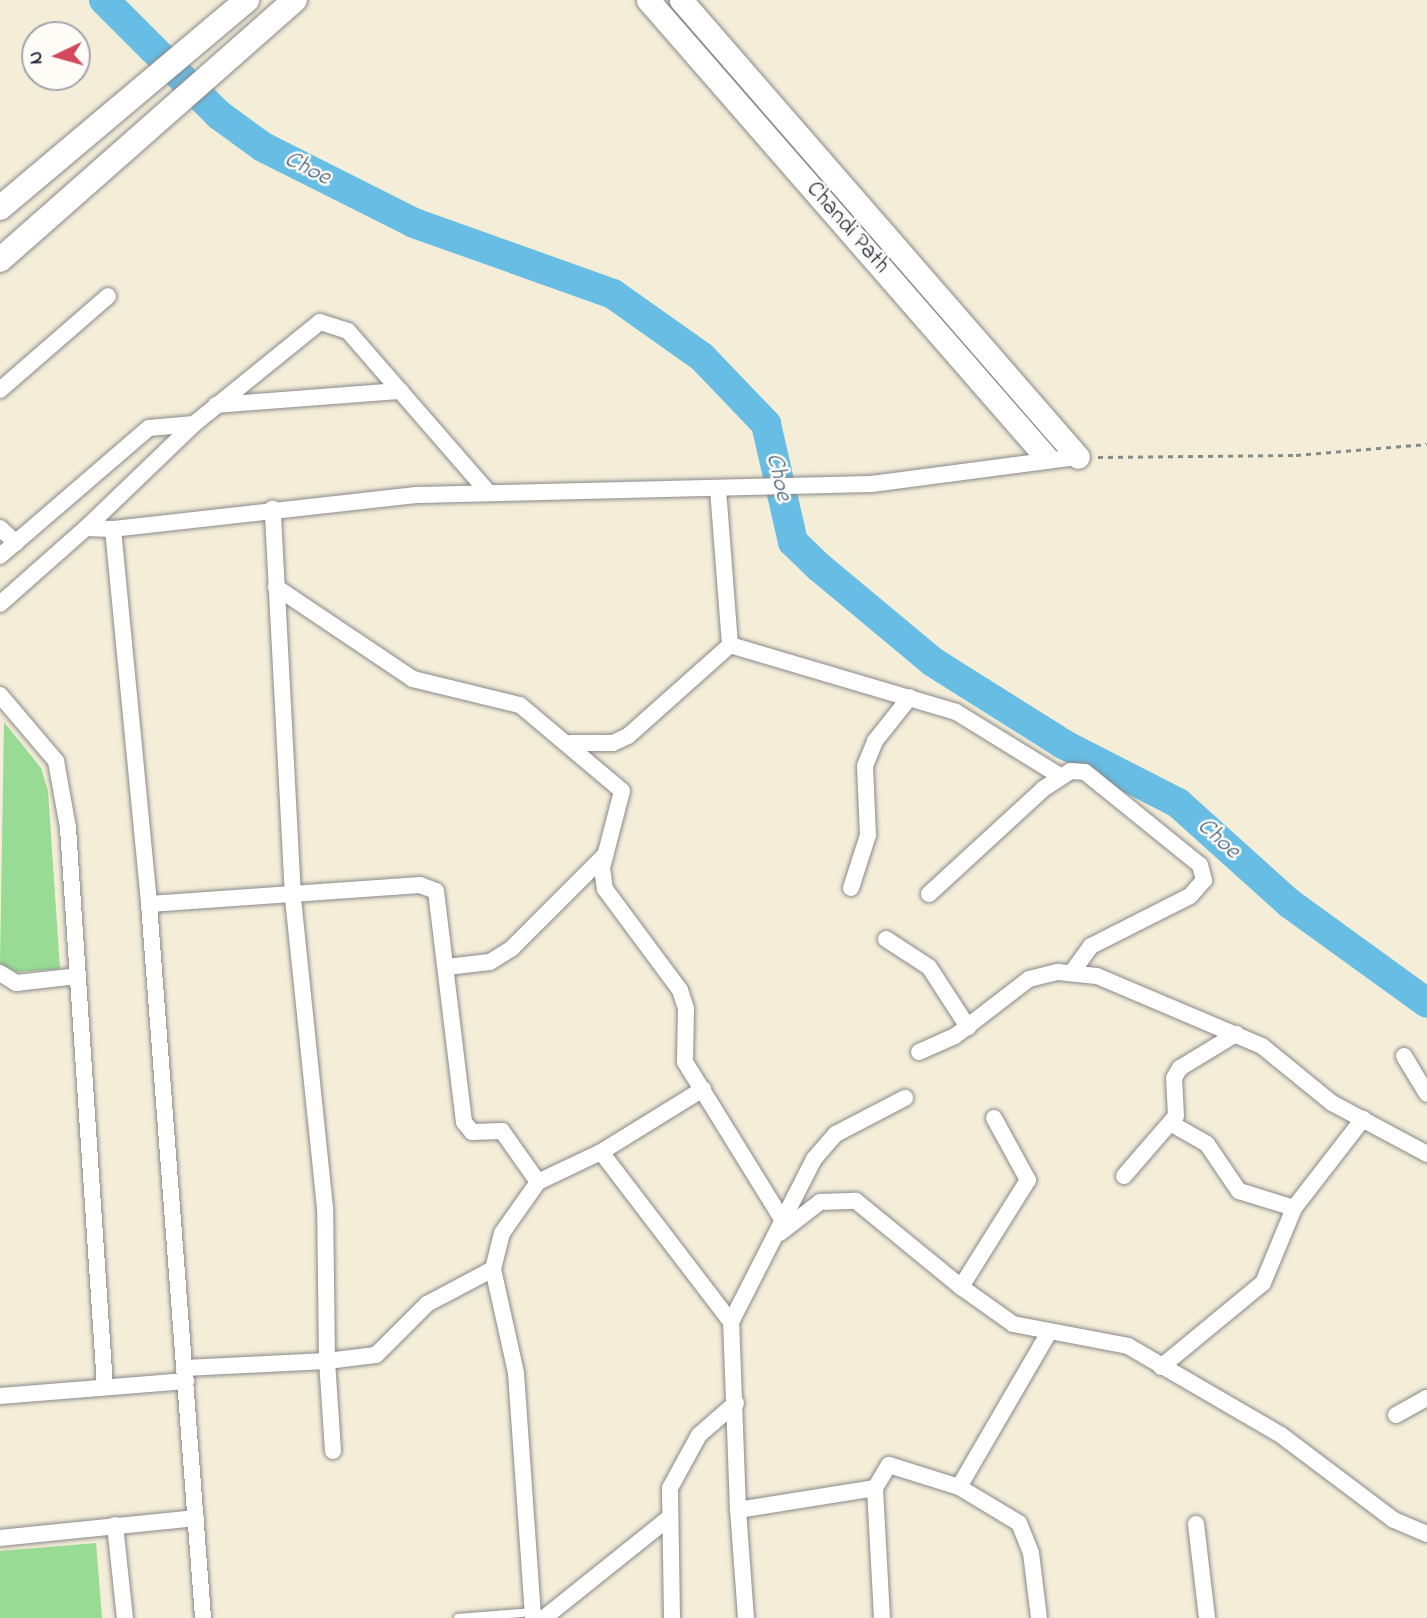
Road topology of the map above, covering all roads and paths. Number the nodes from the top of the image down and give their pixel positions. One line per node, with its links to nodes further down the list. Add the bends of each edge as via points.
1 (247, 0): 5 (main road)
2 (295, 0): 6 (main road)
3 (648, 0): 13 (main road, Chandi Path)
4 (681, 0): 14 (main road, Chandi Path)
5 (0, 208)
6 (0, 260)
7 (108, 296): 8 (street)
8 (0, 390)
9 (400, 391): 10 (street); 10 (street, via 348,331 329,321); 16 (street)
10 (216, 405): 11 (street)
11 (194, 425): 19 (street); 21 (street, via 149,428)
12 (1427, 444): 14 (path, via 1296,455)
13 (1045, 457): 14 (street); 15 (street, via 872,484)
14 (1078, 457)
15 (718, 490): 16 (street); 25 (street)
16 (487, 491): 17 (street)
17 (273, 509): 20 (street); 23 (street)
18 (0, 528): 21 (street)
19 (86, 528): 20 (street); 24 (street)
20 (113, 529): 34 (street)
21 (16, 543): 22 (street)
22 (0, 556)
23 (276, 587): 28 (street, via 413,679 520,705); 33 (street)
24 (0, 604)
25 (730, 645): 26 (street); 28 (street, via 628,736 613,743)
26 (910, 697): 29 (street, via 956,712); 31 (street, via 876,741 865,766 868,835)
27 (2, 703): 39 (street, via 56,761 68,828)
28 (571, 743): 30 (street, via 622,791)
29 (1060, 776): 32 (street); 37 (street, via 1071,771 1094,778 1200,865 1204,880 1190,896 1091,946)
30 (605, 855): 36 (street, via 506,953); 44 (street, via 605,889 644,935 684,999 682,1053)
31 (851, 888)
32 (929, 894)
33 (293, 897): 34 (street); 36 (street, via 430,887 440,902); 61 (street, via 325,1208)
34 (149, 904): 63 (street)
35 (886, 939): 40 (street, via 929,968)
36 (447, 967): 53 (street, via 464,1122 472,1132 502,1131)
37 (1072, 972): 40 (street, via 1029,979); 41 (street)
38 (0, 973): 39 (street, via 16,983)
39 (78, 976): 64 (street)
40 (968, 1027): 42 (street)
41 (1236, 1034): 48 (street); 49 (street, via 1180,1069)
42 (919, 1052)
43 (1404, 1056): 45 (street)
44 (703, 1088): 50 (street); 55 (street)
45 (1427, 1094)
46 (905, 1098): 55 (street, via 836,1135 814,1159)
47 (994, 1118): 58 (street, via 1028,1180)
48 (1363, 1119): 51 (street); 54 (street)
49 (1172, 1124): 52 (street); 54 (street, via 1207,1144 1245,1195)
50 (601, 1152): 53 (street); 59 (street)
51 (1427, 1154)
52 (1124, 1176)
53 (538, 1182): 57 (street, via 502,1233)
54 (1294, 1208): 62 (street, via 1263,1283)
55 (782, 1219): 56 (street)
56 (774, 1240): 58 (street, via 808,1207 834,1199 856,1201); 59 (street)
57 (493, 1269): 61 (street, via 427,1304 376,1355); 79 (street, via 516,1373)
58 (961, 1287): 60 (street, via 1013,1324)
59 (731, 1322): 67 (street)
60 (1048, 1334): 62 (street, via 1106,1338); 70 (street)
61 (327, 1361): 63 (street); 69 (street)
62 (1161, 1367): 77 (street, via 1281,1435 1394,1520)
63 (186, 1374): 64 (street); 73 (street)
64 (105, 1387): 65 (street)
65 (0, 1396)
66 (1427, 1398): 68 (street)
67 (736, 1403): 72 (street); 74 (street, via 683,1458 670,1488)
68 (1396, 1415)
69 (333, 1451)
70 (960, 1487): 71 (street, via 889,1465); 86 (street, via 1007,1514 1027,1536)
71 (875, 1488): 72 (street); 85 (street)
72 (738, 1510): 84 (street)
73 (196, 1518): 76 (street); 81 (street)
74 (668, 1518): 79 (street); 83 (street)
75 (1196, 1524): 87 (street)
76 (115, 1525): 78 (street); 80 (street)
77 (1427, 1534)
78 (0, 1538)
79 (537, 1616): 82 (lane)
80 (125, 1618)
81 (203, 1618)
82 (458, 1618)
83 (672, 1618)
84 (746, 1618)
85 (882, 1618)
86 (1039, 1618)
87 (1207, 1618)

